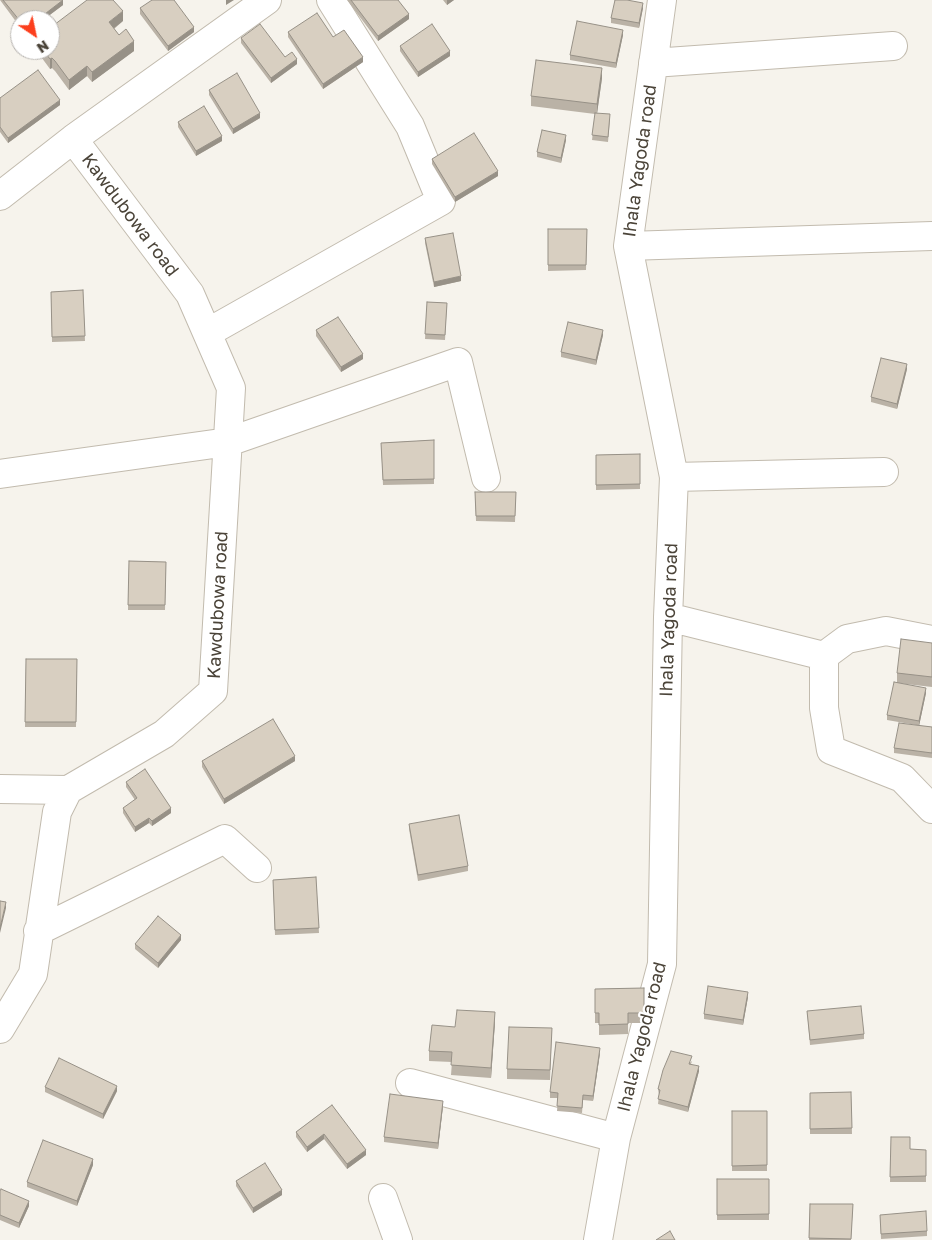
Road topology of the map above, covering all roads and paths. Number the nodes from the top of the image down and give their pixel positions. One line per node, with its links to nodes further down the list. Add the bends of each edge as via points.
1 (267, 0): 6 (street)
2 (331, 0): 10 (street, via 410,126 441,201)
3 (662, 0): 5 (street, Ihala Yagoda road)
4 (894, 46): 5 (street)
5 (653, 63): 9 (street, Ihala Yagoda road)
6 (73, 139): 7 (street); 10 (street, Kawdubowa road, via 190,294)
7 (0, 196)
8 (932, 236): 9 (street)
9 (628, 246): 14 (street, Ihala Yagoda road)
10 (207, 333): 11 (street, Kawdubowa road, via 231,388)
11 (228, 442): 13 (street); 15 (street, via 458,362); 20 (street, Kawdubowa road, via 213,691 164,734)
12 (884, 472): 14 (street)
13 (0, 474)
14 (674, 477): 16 (street, Ihala Yagoda road)
15 (486, 478)
16 (668, 617): 18 (street); 26 (street, Ihala Yagoda road, via 662,964)
17 (932, 640): 18 (street, via 886,631 846,639)
18 (824, 656): 21 (street, via 824,708 831,750 902,778)
19 (0, 789): 20 (street)
20 (68, 790): 23 (street, via 57,812)
21 (932, 810)
22 (257, 868): 23 (street, via 224,839)
23 (38, 931): 24 (street, via 33,974)
24 (0, 1029)
25 (410, 1083): 26 (street)
26 (616, 1138): 29 (street, Ihala Yagoda road)
27 (383, 1198): 28 (street)
28 (398, 1240)
29 (598, 1240)

